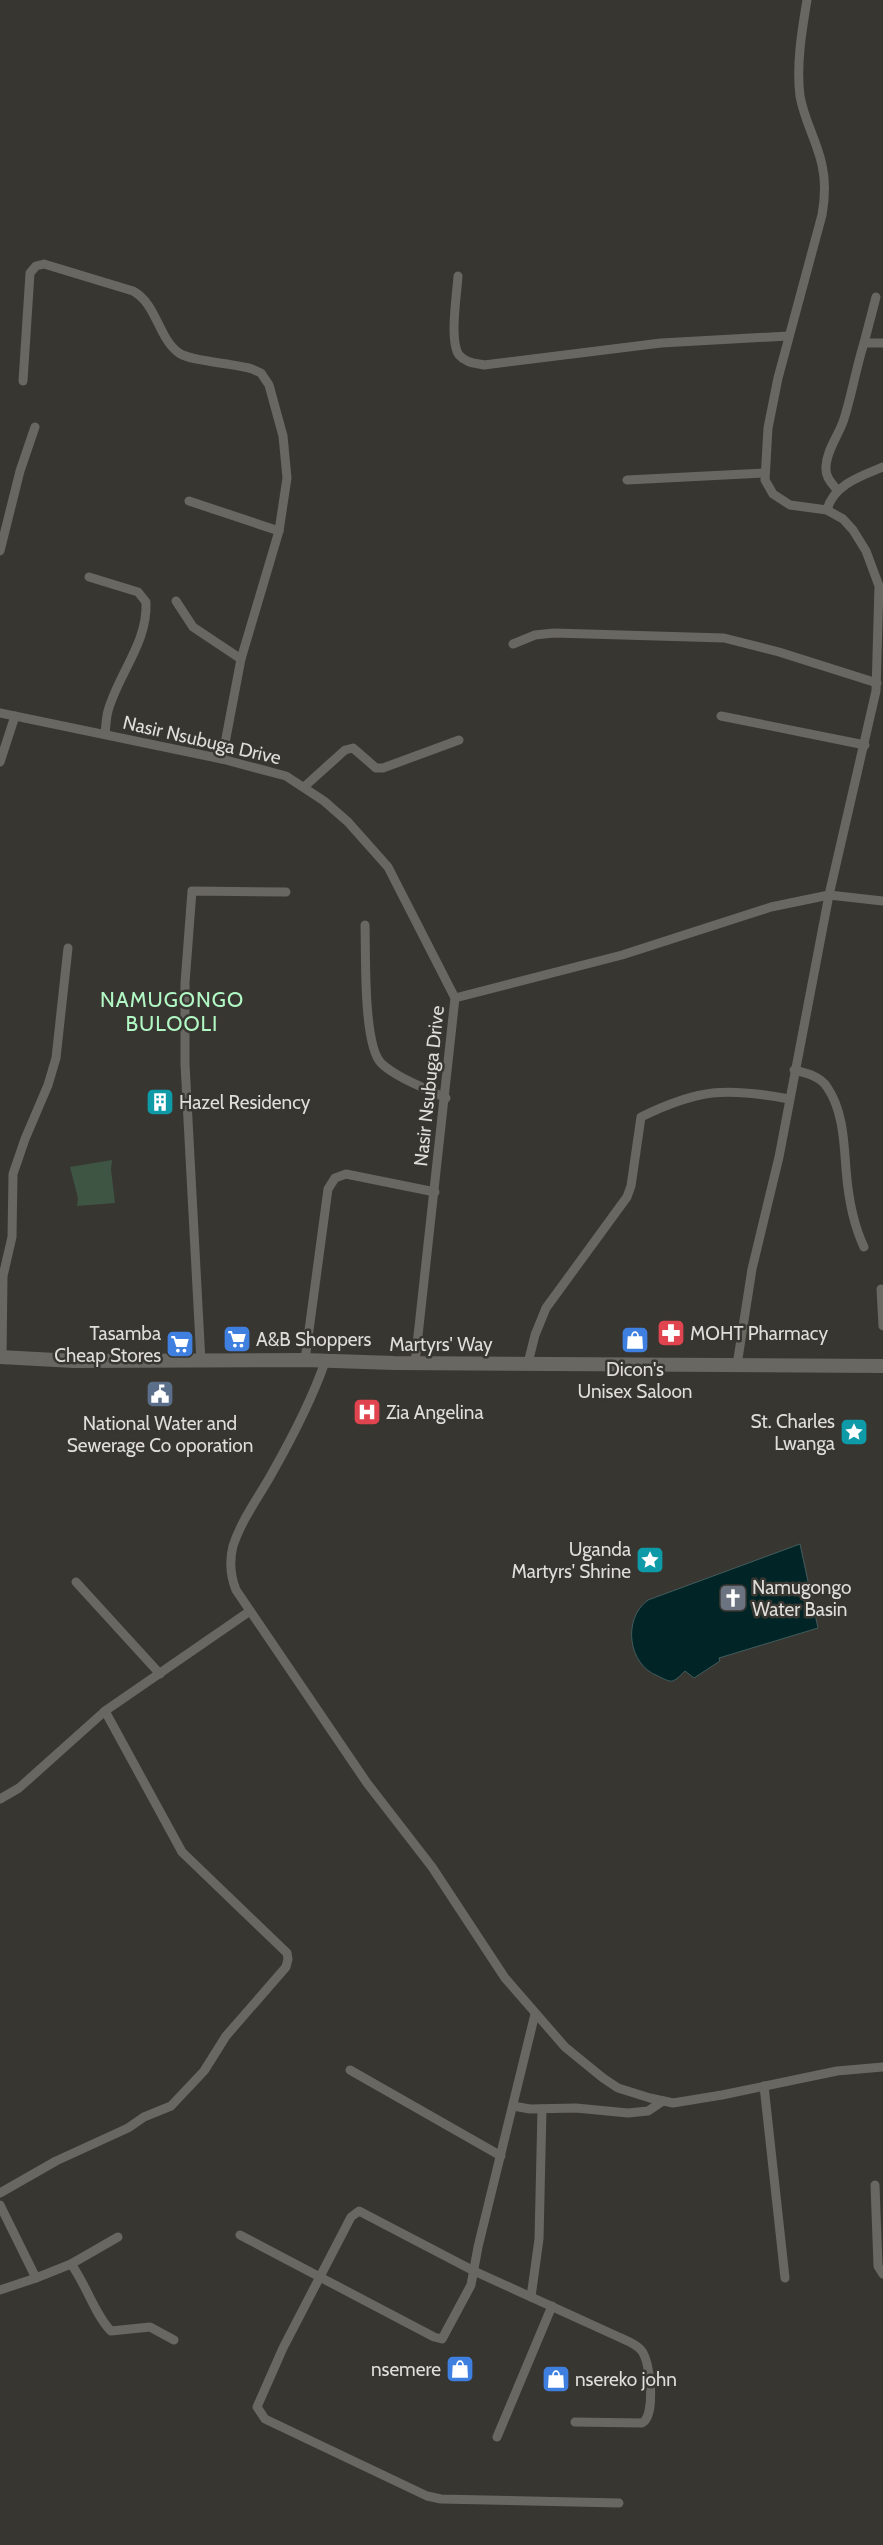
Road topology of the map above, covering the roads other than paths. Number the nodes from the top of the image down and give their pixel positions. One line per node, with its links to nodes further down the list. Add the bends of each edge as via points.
1 (807, 0): 4 (street, via 799,69 800,94 822,164 825,195)
2 (458, 276): 4 (street, via 454,345 468,362 484,365 661,343)
3 (876, 297): 5 (street)
4 (788, 336): 10 (street, via 768,428)
5 (864, 343): 6 (street); 12 (street, via 843,421 826,466 827,478)
6 (883, 343)
7 (23, 381): 15 (street, via 32,269 39,265 53,265 138,293 170,344 180,354 252,368 269,385 286,459 287,478)
8 (35, 427): 16 (street)
9 (883, 467): 12 (street)
10 (765, 473): 11 (street); 14 (street, via 769,489 790,505)
11 (627, 480)
12 (838, 490): 14 (street, via 829,500)
13 (189, 501): 15 (street)
14 (827, 510): 18 (street, via 843,519 853,530)
15 (279, 531): 22 (street)
16 (0, 551)
17 (89, 577): 27 (street, via 138,592 146,602 144,622 133,658 108,711)
18 (881, 585): 20 (street)
19 (176, 601): 22 (street, via 194,627)
20 (881, 638): 23 (street)
21 (513, 644): 23 (street, via 554,633 724,638)
22 (241, 659): 30 (street)
23 (877, 683): 29 (street)
24 (0, 713): 25 (street, Nasir Nsubuga Drive)
25 (15, 716): 27 (street, Nasir Nsubuga Drive); 31 (street)
26 (721, 716): 29 (street)
27 (105, 734): 30 (street, Nasir Nsubuga Drive)
28 (459, 740): 32 (street, via 383,768 376,768 353,748 345,750)
29 (865, 745): 34 (street)
30 (222, 759): 32 (street, Nasir Nsubuga Drive, via 286,776)
31 (0, 762)
32 (304, 787): 38 (street, Nasir Nsubuga Drive, via 348,822 388,867)
33 (286, 892): 48 (street, via 192,891 184,983 185,1064)
34 (829, 895): 35 (street); 38 (street, via 771,907 622,954); 39 (street)
35 (883, 901)
36 (365, 925): 40 (street, via 367,996 376,1054 389,1069)
37 (68, 948): 46 (street, via 56,1058 13,1174 12,1237 3,1276)
38 (455, 998): 40 (street, Nasir Nsubuga Drive)
39 (794, 1070): 41 (street); 43 (street, via 817,1077 827,1086 834,1102 844,1138 856,1229)
40 (446, 1098): 42 (street, Nasir Nsubuga Drive)
41 (789, 1098): 51 (street, via 716,1091 672,1102 641,1117 627,1197 546,1308); 52 (street, via 779,1157 752,1269)
42 (434, 1192): 47 (street, via 346,1174 332,1181 322,1221); 50 (street, Nasir Nsubuga Drive)
43 (864, 1248)
44 (881, 1289): 45 (street)
45 (883, 1326)
46 (1, 1357): 48 (main road, Martyrs' Way)
47 (305, 1360): 48 (main road, Martyrs' Way); 49 (main road, Martyrs' Way)
48 (201, 1362)
49 (325, 1362): 50 (main road, Martyrs' Way); 55 (street, via 311,1401 238,1532 234,1545 231,1578)
50 (415, 1363): 51 (main road, Martyrs' Way)
51 (528, 1363): 52 (main road, Martyrs' Way)
52 (737, 1365): 53 (main road, Martyrs' Way)
53 (883, 1366)
54 (76, 1582): 56 (street)
55 (250, 1611): 56 (street); 59 (street, via 366,1783 432,1867 505,1978)
56 (160, 1674): 57 (street)
57 (105, 1712): 58 (street, via 19,1788); 68 (street, via 182,1852 286,1953 288,1959 286,1967 226,2036 204,2071 172,2106 56,2161)
58 (0, 1799)
59 (535, 2014): 63 (street, via 565,2048 602,2078 618,2088); 64 (street)
60 (883, 2067): 62 (street, via 837,2071)
61 (350, 2070): 66 (street)
62 (764, 2086): 63 (street, via 680,2102); 77 (street)
63 (664, 2101): 65 (street, via 638,2113)
64 (513, 2106): 65 (street); 66 (street)
65 (542, 2109): 79 (street, via 539,2239)
66 (501, 2156): 73 (street)
67 (875, 2184): 74 (street, via 878,2266)
68 (0, 2193)
69 (0, 2205): 76 (street)
70 (240, 2235): 75 (street)
71 (118, 2237): 72 (street)
72 (71, 2264): 76 (street); 81 (street, via 103,2323 112,2331 150,2327)
73 (474, 2271): 75 (street, via 359,2211 352,2217); 75 (street, via 471,2285 442,2339); 79 (street)
74 (883, 2274)
75 (320, 2276): 84 (street, via 258,2401 260,2415 427,2496)
76 (36, 2278): 78 (street)
77 (785, 2278)
78 (0, 2290)
79 (531, 2297): 80 (street)
80 (552, 2306): 82 (street, via 632,2343 641,2350 649,2369 650,2411 646,2421); 83 (street)
81 (174, 2340)
82 (575, 2422)
83 (496, 2437)
84 (619, 2503)

